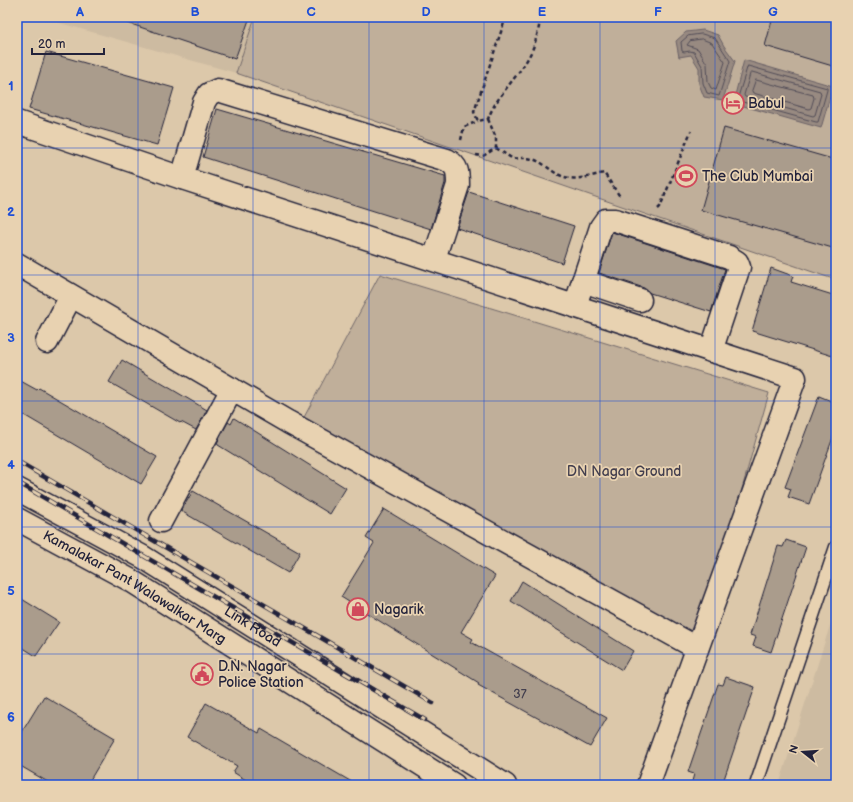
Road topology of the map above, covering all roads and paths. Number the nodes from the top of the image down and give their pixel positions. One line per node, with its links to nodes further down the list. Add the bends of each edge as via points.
1 (506, 17): 3 (path, via 474,112)
2 (541, 17): 4 (path, via 536,42 524,65 492,109)
3 (478, 120): 4 (path); 7 (path, via 464,127 461,140)
4 (488, 120): 8 (path, via 496,138)
5 (17, 122): 10 (street)
6 (690, 131): 12 (path, via 660,207)
7 (463, 147)
8 (496, 148): 9 (path, via 483,156); 11 (path, via 513,159 524,157 538,160 558,175 570,179 604,173)
9 (471, 155)
10 (182, 178): 13 (street); 13 (street, via 204,102 209,94 218,90 447,160 454,164 458,173 458,185)
11 (624, 202)
12 (654, 211)
13 (434, 259): 18 (street)
14 (17, 264): 16 (street)
15 (592, 284): 17 (street); 18 (street); 20 (street, via 601,227 606,220 615,220 730,256 739,267)
16 (71, 296): 19 (street); 21 (street)
17 (640, 300)
18 (584, 309): 20 (street)
19 (47, 342)
20 (711, 350): 26 (street, via 795,378)
21 (232, 389): 24 (street); 26 (street)
22 (17, 489): 28 (street, Link Road, via 143,557)
23 (17, 520): 27 (street, Kamalakar Pant Walawalkar Marg, via 130,580)
24 (161, 521)
25 (836, 547): 30 (lane)
26 (697, 648): 29 (street)
27 (454, 785)
28 (505, 785)
29 (648, 785)
30 (756, 785)

